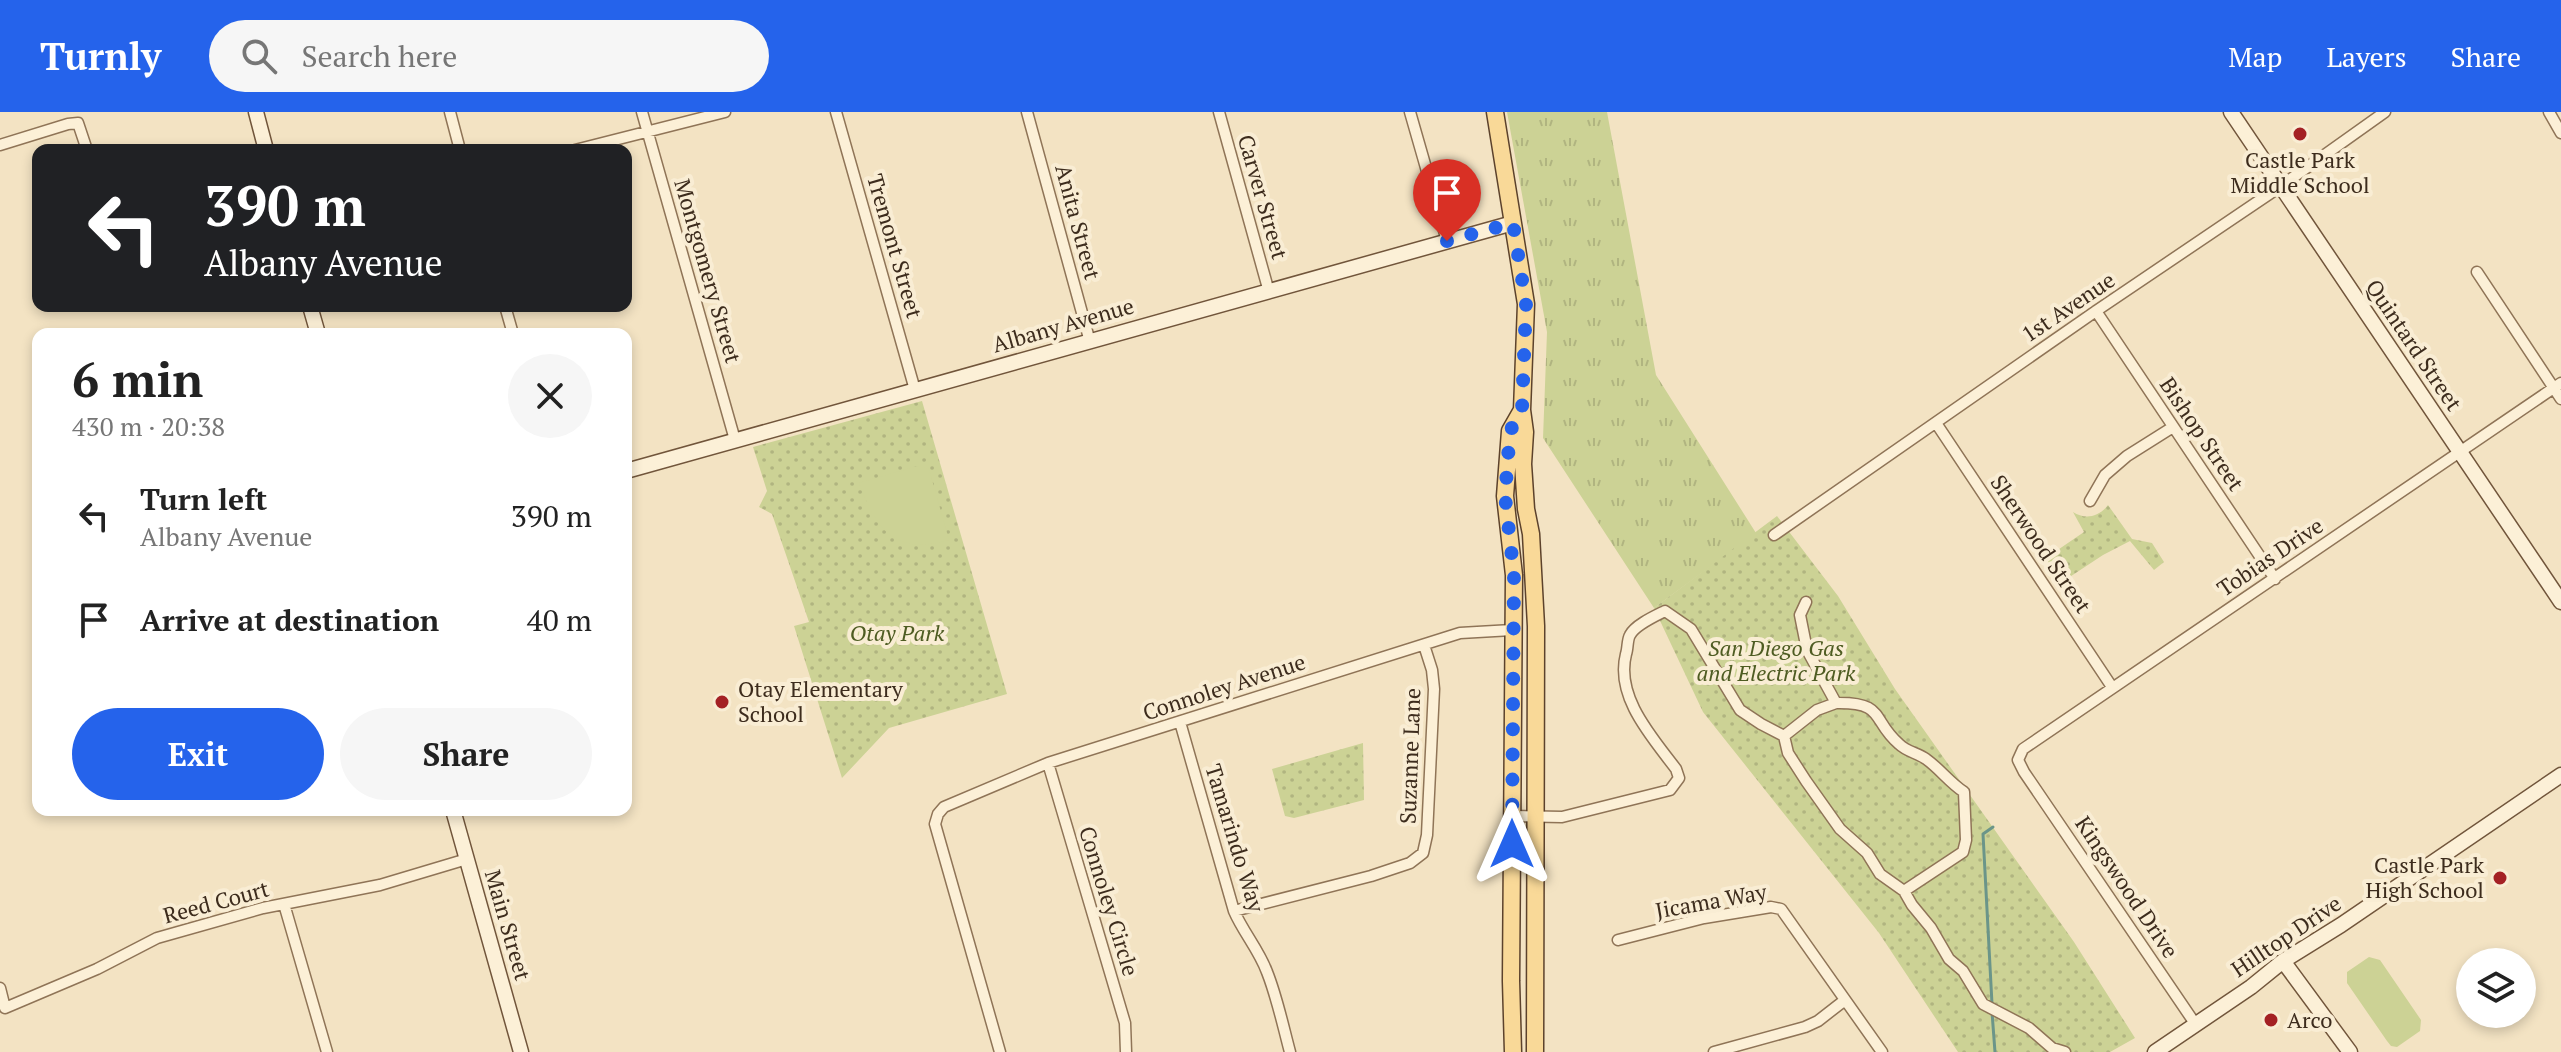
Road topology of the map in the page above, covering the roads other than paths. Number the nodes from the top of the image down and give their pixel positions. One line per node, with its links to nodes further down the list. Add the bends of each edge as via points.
1 (256, 112): 16 (street)
2 (450, 112): 17 (street)
3 (642, 112): 13 (street, Montgomery Street)
4 (725, 112): 13 (street)
5 (836, 112): 28 (street, Tremont Street)
6 (1027, 112): 26 (street, Anita Street)
7 (1219, 112): 24 (street, Carver Street)
8 (1410, 112): 22 (street)
9 (1495, 112): 21 (main road)
10 (2231, 112): 20 (street, Quintard Street)
11 (2385, 112): 20 (street, 1st Avenue)
12 (2549, 112): 14 (street)
13 (648, 130): 18 (street); 33 (street, Montgomery Street)
14 (2561, 133)
15 (85, 144): 19 (street, via 78,123)
16 (264, 144)
17 (458, 144)
18 (597, 144)
19 (0, 145)
20 (2281, 186): 25 (street, 1st Avenue); 34 (street, Quintard Street)
21 (1513, 223): 22 (street, Albany Avenue); 30 (main road, via 1526,304)
22 (1447, 241): 24 (street, Albany Avenue)
23 (2477, 272): 27 (street)
24 (1269, 292): 26 (street, Albany Avenue)
25 (2096, 311): 31 (street, 1st Avenue); 32 (street, Bishop Street)
26 (1090, 342): 28 (street, Albany Avenue)
27 (2557, 386): 29 (street); 34 (street, Tobias Drive)
28 (915, 390): 33 (street, Albany Avenue)
29 (2561, 399)
30 (1522, 410): 41 (main road, via 1510,431 1505,496 1514,575); 42 (main road)
31 (1936, 423): 37 (street, 1st Avenue); 44 (street, Sherwood Street)
32 (2173, 427): 36 (street, via 2105,475); 38 (street, Bishop Street)
33 (735, 440): 35 (street, Albany Avenue)
34 (2459, 452): 38 (street, Tobias Drive); 40 (street, Quintard Street)
35 (632, 469)
36 (2090, 501)
37 (1774, 535)
38 (2275, 579): 44 (street, Tobias Drive)
39 (1806, 602): 45 (street, via 1800,615 1807,650)
40 (2561, 602)
41 (1512, 630): 42 (main road); 43 (street, Connoley Avenue, via 1460,633); 52 (main road)
42 (1536, 631): 53 (main road)
43 (1424, 645): 46 (street, Connoley Avenue); 57 (street, Suzanne Lane, via 1434,689 1423,853 1371,876)
44 (2112, 687): 49 (street, Tobias Drive, via 2023,749 2018,760)
45 (1836, 703): 47 (street, via 1817,710); 55 (street, via 1872,710 1898,744 1930,762 1964,792 1963,852)
46 (1180, 722): 48 (street, Connoley Avenue); 57 (street, Tamarindo Way)
47 (1784, 736): 53 (street, via 1740,710 1696,637 1665,611 1630,635 1623,663 1634,711 1679,778 1670,790 1562,817); 55 (street, via 1788,753 1840,829 1867,853 1880,874)
48 (1048, 763): 65 (street, Connoley Avenue, via 953,802 938,814 935,824); 66 (street, Connoley Circle, via 1125,1023)
49 (2024, 772): 62 (street, Kingswood Drive)
50 (2561, 776): 59 (street, Hilltop Drive)
51 (455, 816): 54 (street, Main Street)
52 (1512, 816): 53 (street); 68 (main road)
53 (1535, 817): 69 (main road)
54 (467, 859): 56 (street, Reed Court, via 380,885); 64 (street, Main Street)
55 (1904, 891): 72 (street, via 1983,1004)
56 (284, 904): 60 (street, Reed Court, via 157,938 5,1008); 63 (street)
57 (1234, 911): 67 (street, Tamarindo Way, via 1268,974)
58 (1618, 940): 61 (street, Jicama Way, via 1704,918 1781,909)
59 (2283, 961): 62 (street, Hilltop Drive); 74 (street)
60 (0, 988)
61 (1845, 1000): 70 (street, via 1805,1027); 71 (street, Jicama Way)
62 (2196, 1025): 73 (street, Hilltop Drive)
63 (327, 1052)
64 (521, 1052)
65 (1000, 1052)
66 (1126, 1052)
67 (1290, 1052)
68 (1513, 1052)
69 (1535, 1052)
70 (1714, 1052)
71 (1882, 1052)
72 (2065, 1052)
73 (2155, 1052)
74 (2350, 1052)

